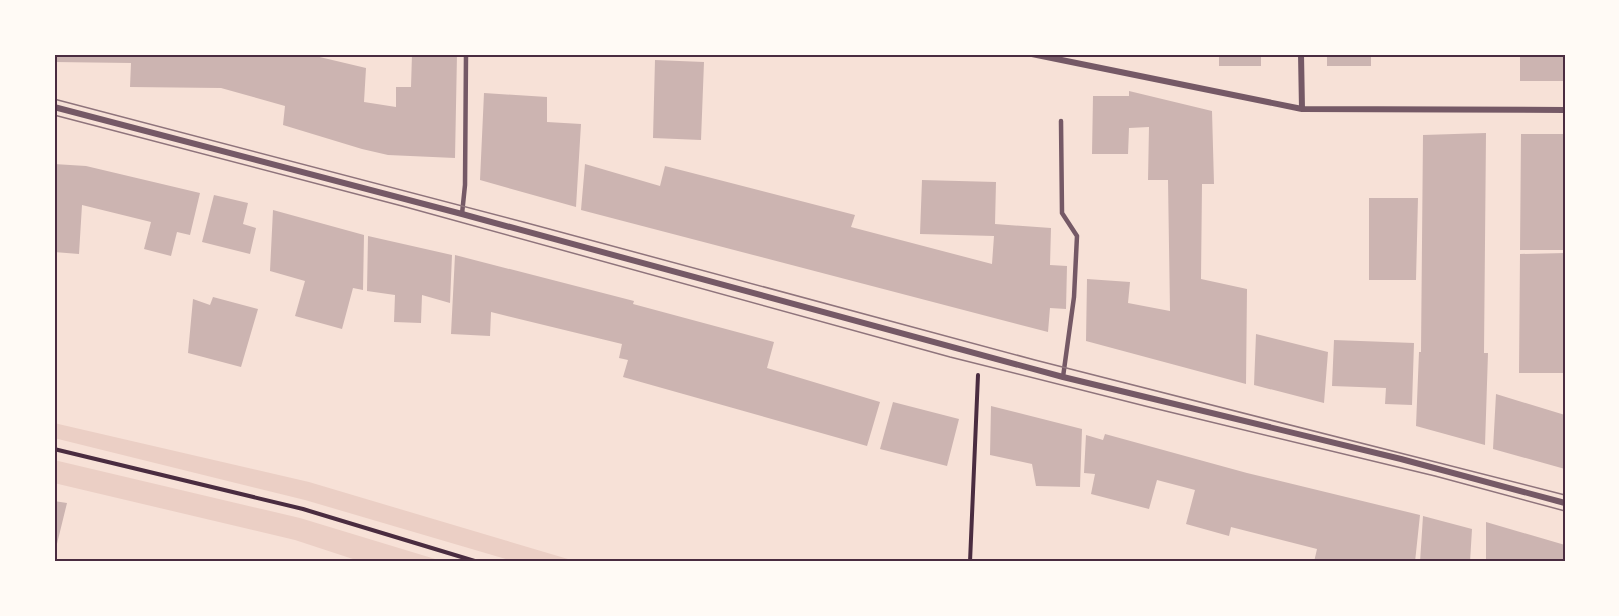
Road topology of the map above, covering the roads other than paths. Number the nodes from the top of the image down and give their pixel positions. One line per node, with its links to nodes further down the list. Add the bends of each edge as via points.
1 (466, 54): 8 (lane)
2 (1032, 54): 5 (street)
3 (1301, 54): 5 (street)
4 (54, 107): 8 (street)
5 (1302, 109): 6 (street)
6 (1565, 110)
7 (1061, 122): 9 (lane, via 1062,213 1077,236 1074,297)
8 (462, 214): 9 (street)
9 (1063, 377): 10 (street)
10 (1565, 503)

